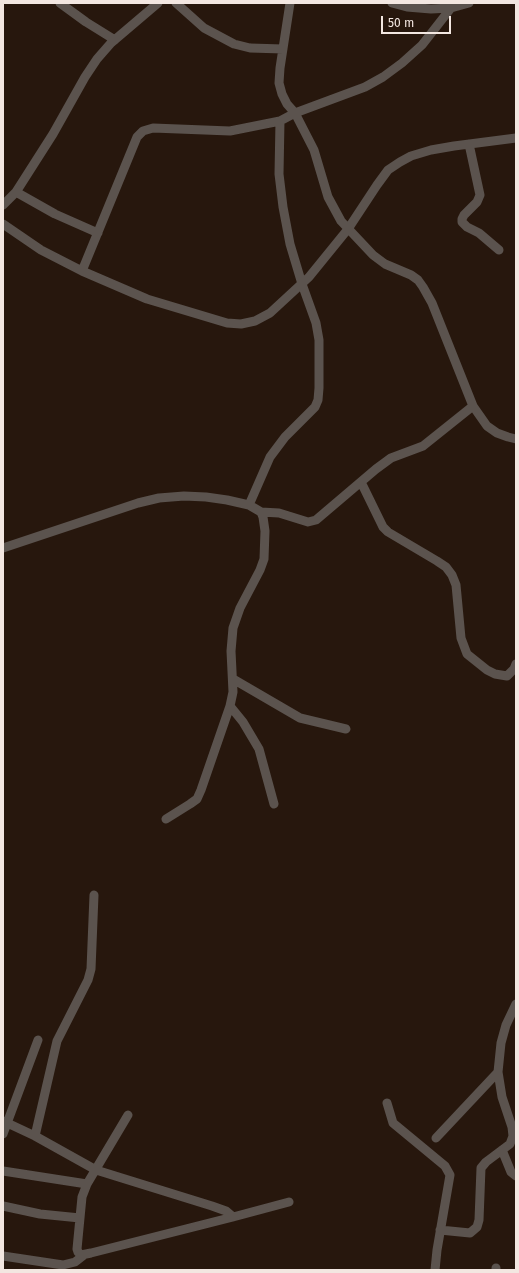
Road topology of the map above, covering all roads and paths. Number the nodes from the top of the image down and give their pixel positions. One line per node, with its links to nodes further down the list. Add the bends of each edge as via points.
1 (60, 3): 8 (street)
2 (158, 3): 8 (street)
3 (176, 3): 9 (street, via 204,28 234,44 250,48)
4 (290, 3): 9 (street)
5 (392, 3): 7 (street, via 407,7)
6 (469, 3): 7 (street)
7 (451, 8): 10 (street, via 422,45 383,77 365,87)
8 (114, 40): 14 (street, via 89,71)
9 (283, 49): 10 (street, via 279,83 287,104)
10 (295, 113): 11 (street); 17 (street, via 314,150 328,197)
11 (280, 121): 18 (street, via 230,131 153,128 144,131 137,137); 21 (street, via 280,187 290,244)
12 (516, 138): 13 (street)
13 (469, 144): 17 (street, via 411,156 388,170); 19 (street, via 480,195 462,222)
14 (16, 192): 15 (street); 18 (street, via 55,214)
15 (3, 205)
16 (3, 224): 20 (street, via 41,250)
17 (348, 229): 21 (street); 22 (street, via 380,260 411,275 423,287 432,303)
18 (98, 233): 20 (street)
19 (499, 250)
20 (82, 271): 21 (street, via 147,299 227,323 241,324 270,313)
21 (302, 284): 25 (street, via 319,340 318,400 310,413 284,437 270,456)
22 (473, 406): 23 (street, via 487,426 497,433); 24 (street, via 423,446 390,458)
23 (516, 439)
24 (361, 482): 26 (street, via 313,522 279,513); 28 (street, via 383,527 446,567 452,575 456,585 461,638 467,654 495,674 507,676)
25 (249, 505): 26 (street); 27 (street, via 206,497 160,498)
26 (260, 512): 29 (street, via 265,526 264,559 235,624 231,651)
27 (3, 548)
28 (516, 664)
29 (233, 679): 30 (street); 31 (street, via 300,718)
30 (230, 706): 32 (street, via 243,722 258,749); 33 (street, via 197,799)
31 (346, 729)
32 (274, 804)
33 (166, 819)
34 (94, 895): 43 (street, via 92,969 57,1041)
35 (516, 1004): 37 (street, via 501,1043)
36 (38, 1040): 40 (street)
37 (498, 1072): 42 (street, via 502,1097); 44 (street)
38 (387, 1103): 54 (street, via 393,1123 445,1166 450,1175)
39 (128, 1115): 46 (street)
40 (5, 1122): 41 (street); 43 (street)
41 (3, 1134)
42 (514, 1135): 45 (street, via 510,1144)
43 (35, 1136): 46 (street)
44 (436, 1138)
45 (502, 1150): 48 (street, via 511,1172); 54 (street, via 481,1168 477,1227 470,1233)
46 (96, 1170): 49 (street); 52 (street, via 212,1206 226,1211)
47 (3, 1171): 49 (street)
48 (516, 1176)
49 (87, 1184): 53 (street, via 82,1197)
50 (290, 1202): 52 (street)
51 (3, 1206): 53 (street, via 40,1214)
52 (233, 1217): 55 (street)
53 (80, 1218): 55 (street, via 78,1252)
54 (440, 1230): 57 (street)
55 (84, 1255): 56 (street, via 75,1262 63,1265)
56 (3, 1256)
57 (435, 1270)

